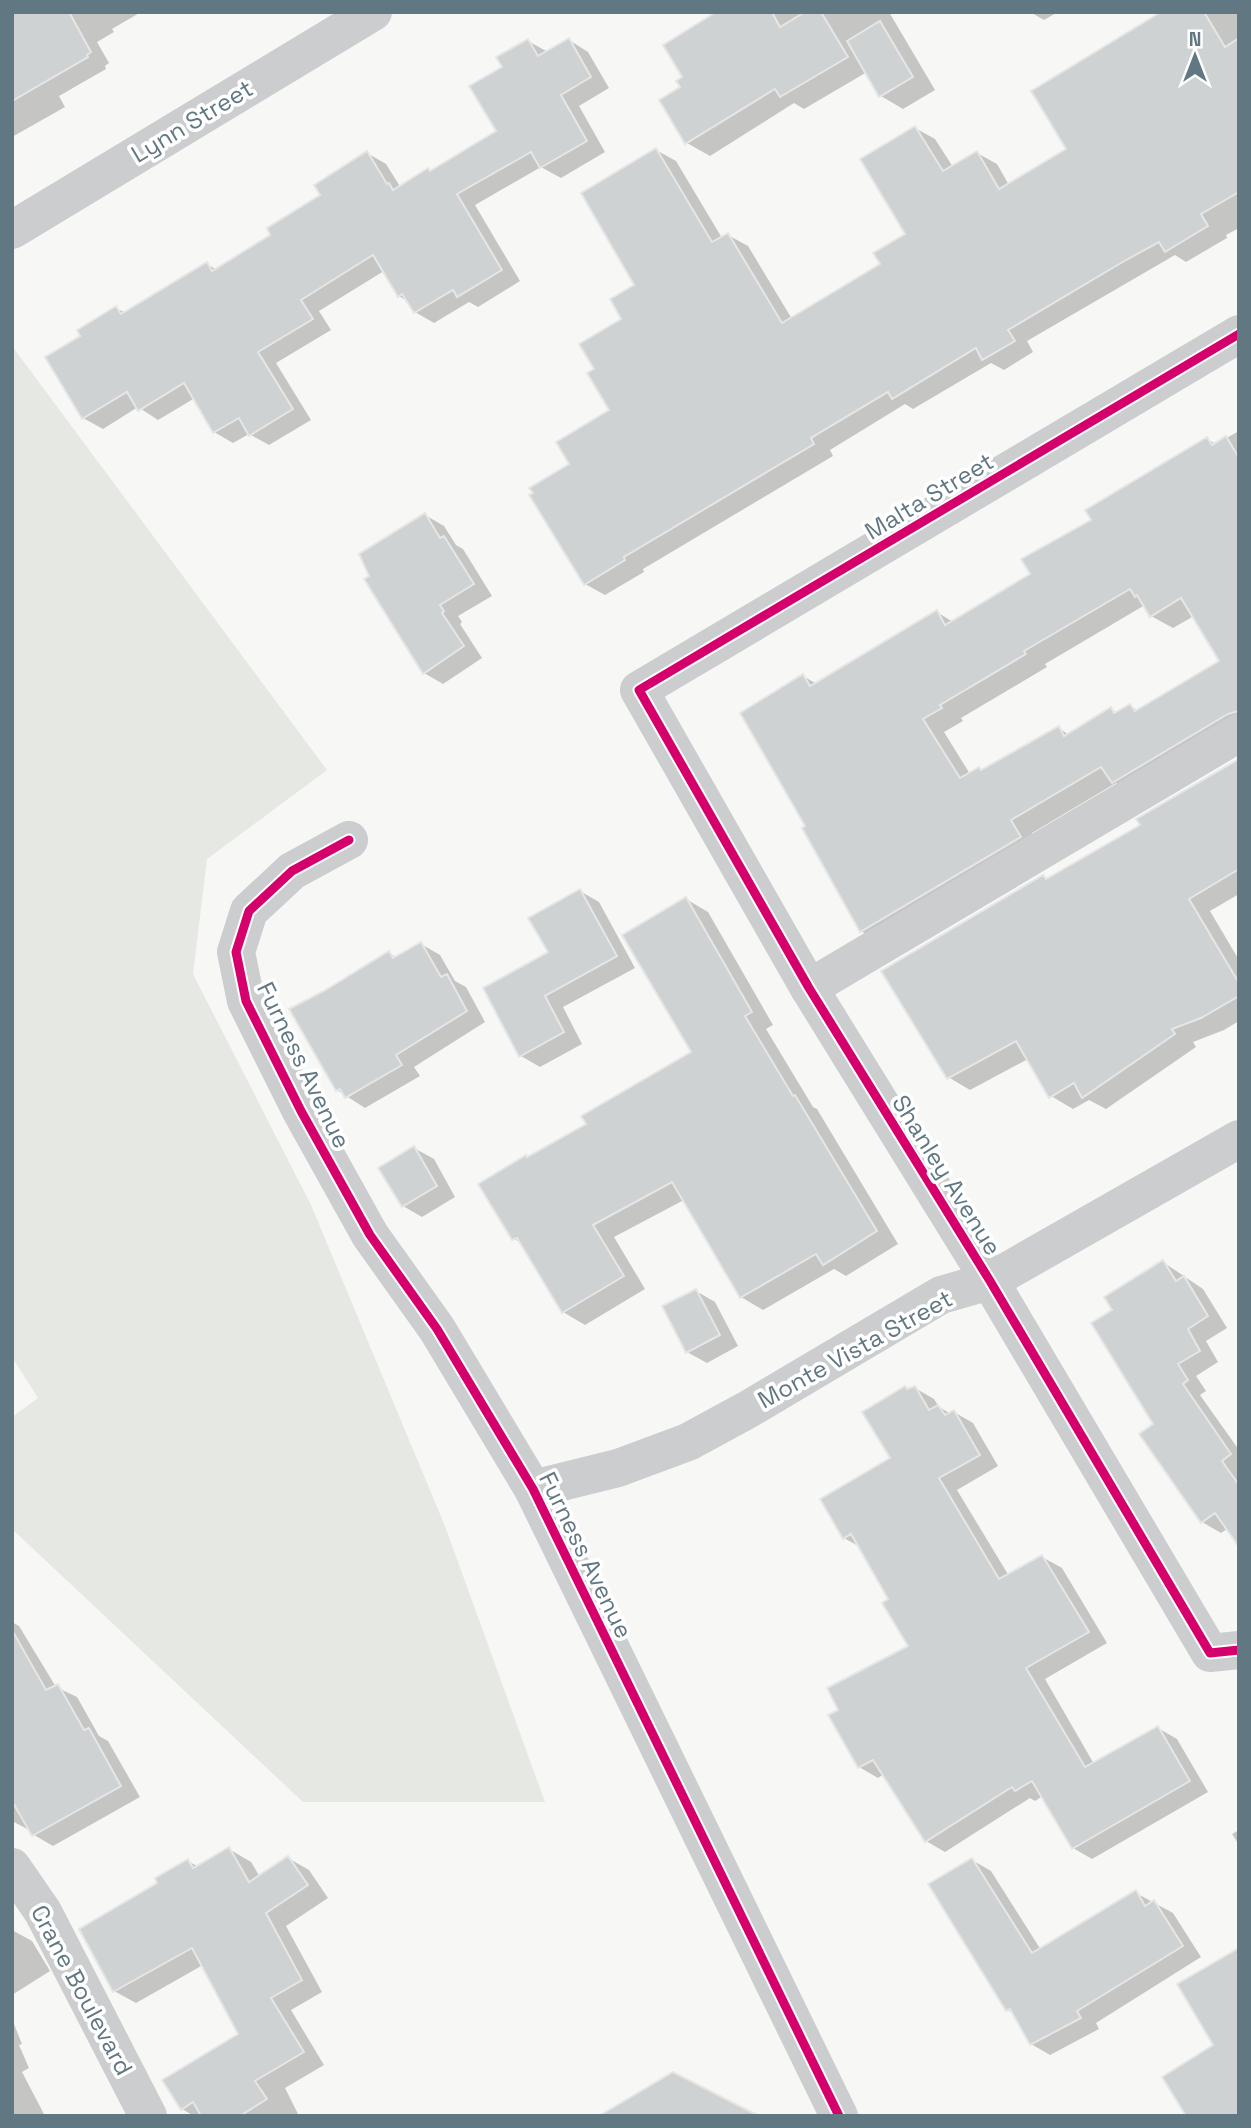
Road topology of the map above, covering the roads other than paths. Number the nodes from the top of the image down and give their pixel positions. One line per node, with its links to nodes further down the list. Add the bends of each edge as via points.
1 (373, 12): 2 (street, Lynn Street)
2 (12, 230)
3 (1239, 334): 4 (street, Malta Street)
4 (639, 690): 7 (street, Shanley Avenue)
5 (1239, 733): 7 (street)
6 (349, 840): 10 (street, Furness Avenue, via 292,872 249,911 236,952 246,1001 370,1235 437,1329)
7 (809, 988): 9 (street, Shanley Avenue)
8 (1239, 1139): 9 (street, Monte Vista Street)
9 (990, 1282): 10 (street, Monte Vista Street, via 941,1295 688,1442 618,1468); 11 (street, Shanley Avenue, via 1210,1653)
10 (533, 1489): 14 (street, Furness Avenue)
11 (1239, 1650)
12 (12, 1867): 13 (street, Crane Boulevard, via 43,1912)
13 (148, 2116)
14 (838, 2116)

